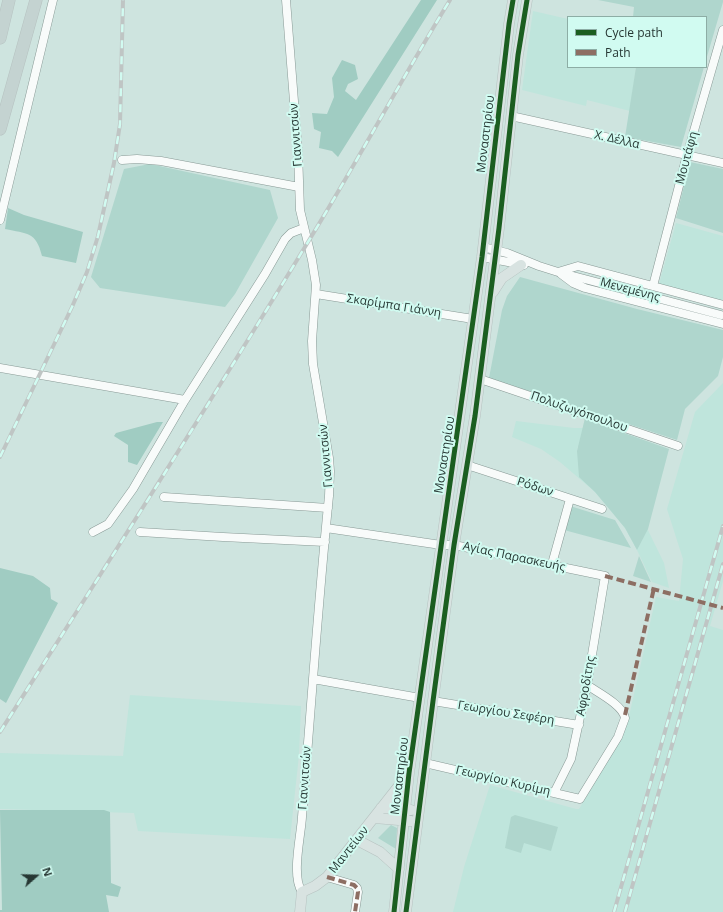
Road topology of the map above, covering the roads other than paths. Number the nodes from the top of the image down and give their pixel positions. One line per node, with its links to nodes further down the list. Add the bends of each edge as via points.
1 (9, 0): 8 (highway)
2 (36, 0): 10 (highway)
3 (53, 0): 15 (street)
4 (286, 0): 14 (street, Γιαννιτσών)
5 (513, 0): 17 (main road, Μοναστηρίου)
6 (527, 0): 9 (main road, Μοναστηρίου)
7 (723, 30): 11 (street, Μουτάφη)
8 (0, 38)
9 (511, 116): 11 (street, Χ. Δέλλα); 18 (main road, Μοναστηρίου)
10 (0, 129)
11 (687, 155): 13 (street, Χ. Δέλλα); 22 (street, Μουτάφη)
12 (122, 160): 14 (street, via 161,161)
13 (723, 163)
14 (299, 187): 16 (street, Γιαννιτσών)
15 (0, 220)
16 (304, 228): 23 (street, Γιαννιτσών, via 314,269); 31 (street, via 291,232 285,240)
17 (482, 252): 18 (street, Μενεμένης); 27 (main road, Μοναστηρίου)
18 (495, 255): 19 (street, Μενεμένης); 20 (street, Μενεμένης, via 510,254); 24 (main road, Μοναστηρίου)
19 (521, 265): 20 (street, Μενεμένης); 24 (main road, via 500,279)
20 (539, 266): 21 (street, Μενεμένης)
21 (558, 272): 22 (street, via 577,265); 26 (street, Μενεμένης); 28 (street, via 585,288)
22 (653, 286): 25 (street)
23 (316, 294): 27 (street, Σκαρίμπα Γιάννη); 36 (street, Γιαννιτσών, via 312,359 330,471)
24 (490, 299): 30 (main road, Μοναστηρίου)
25 (723, 305)
26 (721, 315)
27 (473, 319): 42 (main road, Μοναστηρίου)
28 (723, 324)
29 (0, 368): 31 (street)
30 (480, 379): 32 (street, Πολυζωγόπουλου); 33 (main road, Μοναστηρίου)
31 (185, 400): 39 (street, via 133,489 108,524)
32 (678, 446)
33 (467, 465): 35 (street, Ρόδων); 43 (main road, Μοναστηρίου)
34 (164, 497): 36 (street)
35 (570, 499): 37 (street, Ρόδων); 44 (street)
36 (328, 508): 38 (street, Γιαννιτσών)
37 (602, 509)
38 (326, 528): 41 (street, Γιαννιτσών); 42 (street, Αγίας Παρασκευής)
39 (93, 532)
40 (140, 532): 41 (street)
41 (325, 542): 46 (street, Γιαννιτσών)
42 (441, 545): 43 (street, Αγίας Παρασκευής); 48 (main road, Μοναστηρίου)
43 (454, 545): 44 (street, Αγίας Παρασκευής); 49 (main road, Μοναστηρίου)
44 (552, 564): 45 (street, Αγίας Παρασκευής)
45 (605, 576): 47 (street, Αφροδίτης)
46 (313, 679): 48 (street); 63 (street, Γιαννιτσών, via 297,872)
47 (587, 684): 50 (street, Αφροδίτης); 53 (street, Γεωργίου Κυρίμη, via 622,711 625,718 618,737 580,799)
48 (420, 698): 52 (main road, Μοναστηρίου)
49 (433, 701): 50 (street, Γεωργίου Σεφέρη); 51 (main road, Μοναστηρίου)
50 (579, 725): 53 (street, Αφροδίτης, via 570,761)
51 (425, 763): 53 (street, Γεωργίου Κυρίμη); 56 (main road, Μοναστηρίου)
52 (409, 773): 54 (main road, Μαντείων); 55 (main road, Μοναστηρίου)
53 (554, 793)
54 (381, 808): 55 (main road); 57 (main road, Μαντείων)
55 (406, 810): 56 (main road); 58 (main road, Μοναστηρίου)
56 (419, 811): 59 (main road, Μοναστηρίου)
57 (374, 818): 58 (main road, Μαντείων); 60 (main road, Μαντείων)
58 (405, 821): 59 (main road, Μαντείων); 61 (main road, Μοναστηρίου)
59 (417, 822): 67 (main road, Μοναστηρίου)
60 (357, 840): 61 (main road, via 380,852); 62 (main road, Μαντείων)
61 (399, 869): 66 (main road, Μοναστηρίου)
62 (327, 877): 63 (main road, Μαντείων); 65 (street, via 357,888)
63 (302, 892): 64 (main road, Γιαννιτσών)
64 (300, 912)
65 (355, 912)
66 (394, 912)
67 (406, 912)

